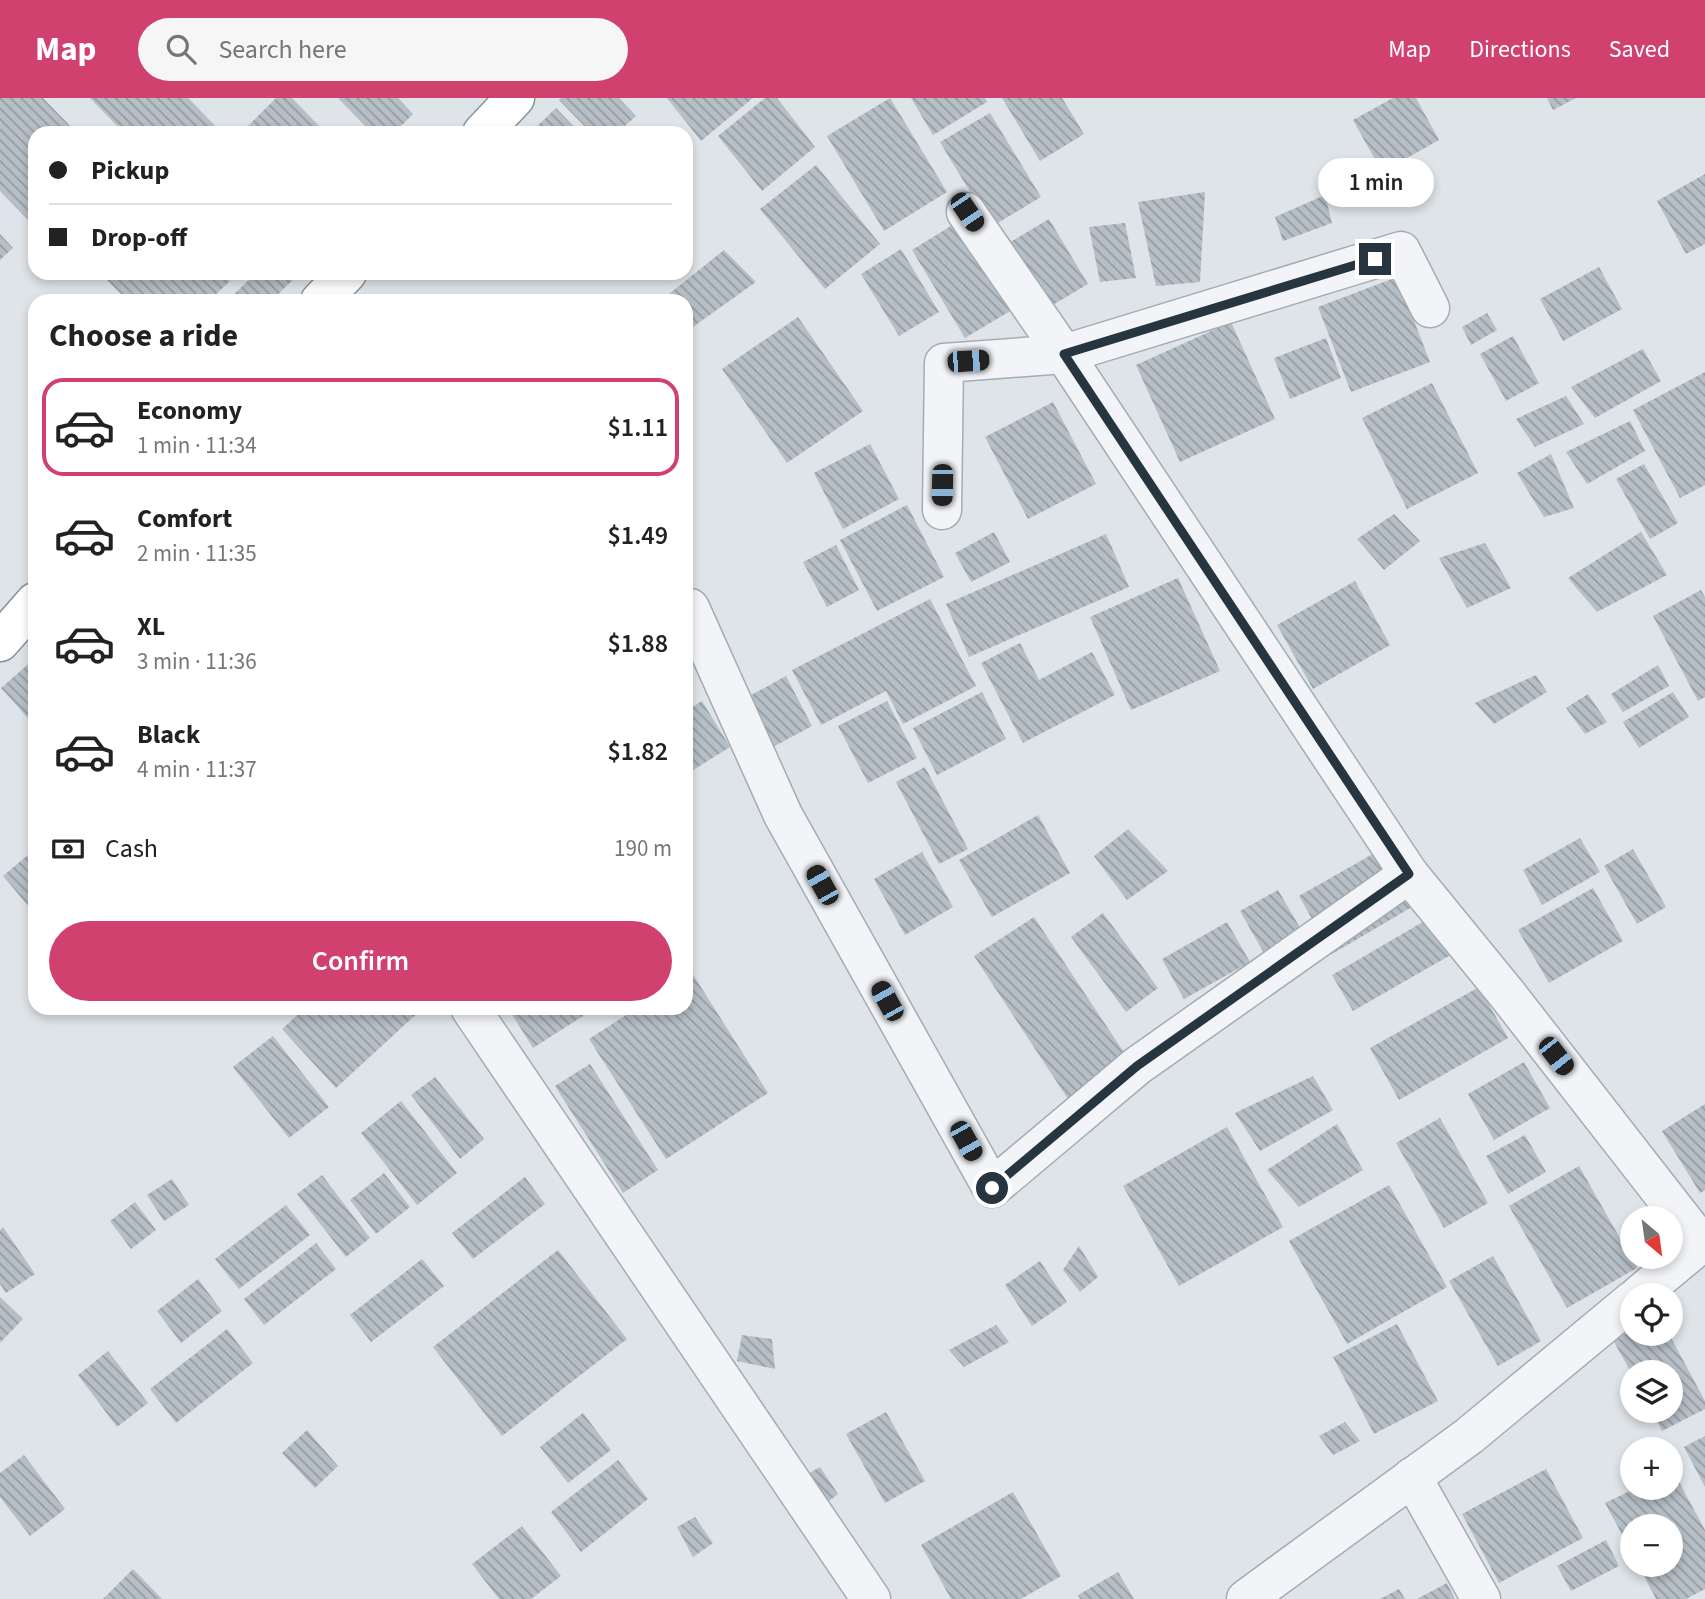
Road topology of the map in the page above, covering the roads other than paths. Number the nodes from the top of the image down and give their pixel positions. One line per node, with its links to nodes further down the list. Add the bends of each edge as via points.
1 (515, 98): 2 (highway)
2 (489, 126)
3 (967, 212): 7 (street)
4 (340, 280): 5 (highway)
5 (326, 294)
6 (1430, 308): 7 (street, via 1401,251)
7 (1064, 354): 8 (street, via 944,363); 12 (street)
8 (942, 510)
9 (28, 610): 11 (highway)
10 (693, 615): 12 (street, via 783,815 992,1188 1137,1066)
11 (0, 642)
12 (1409, 874): 14 (street)
13 (475, 1015): 18 (street)
14 (1703, 1241): 15 (street)
15 (1653, 1283)
16 (1620, 1311): 17 (street, via 1469,1436)
17 (1412, 1477): 19 (street); 20 (street)
18 (871, 1599)
19 (1246, 1599)
20 (1481, 1599)

